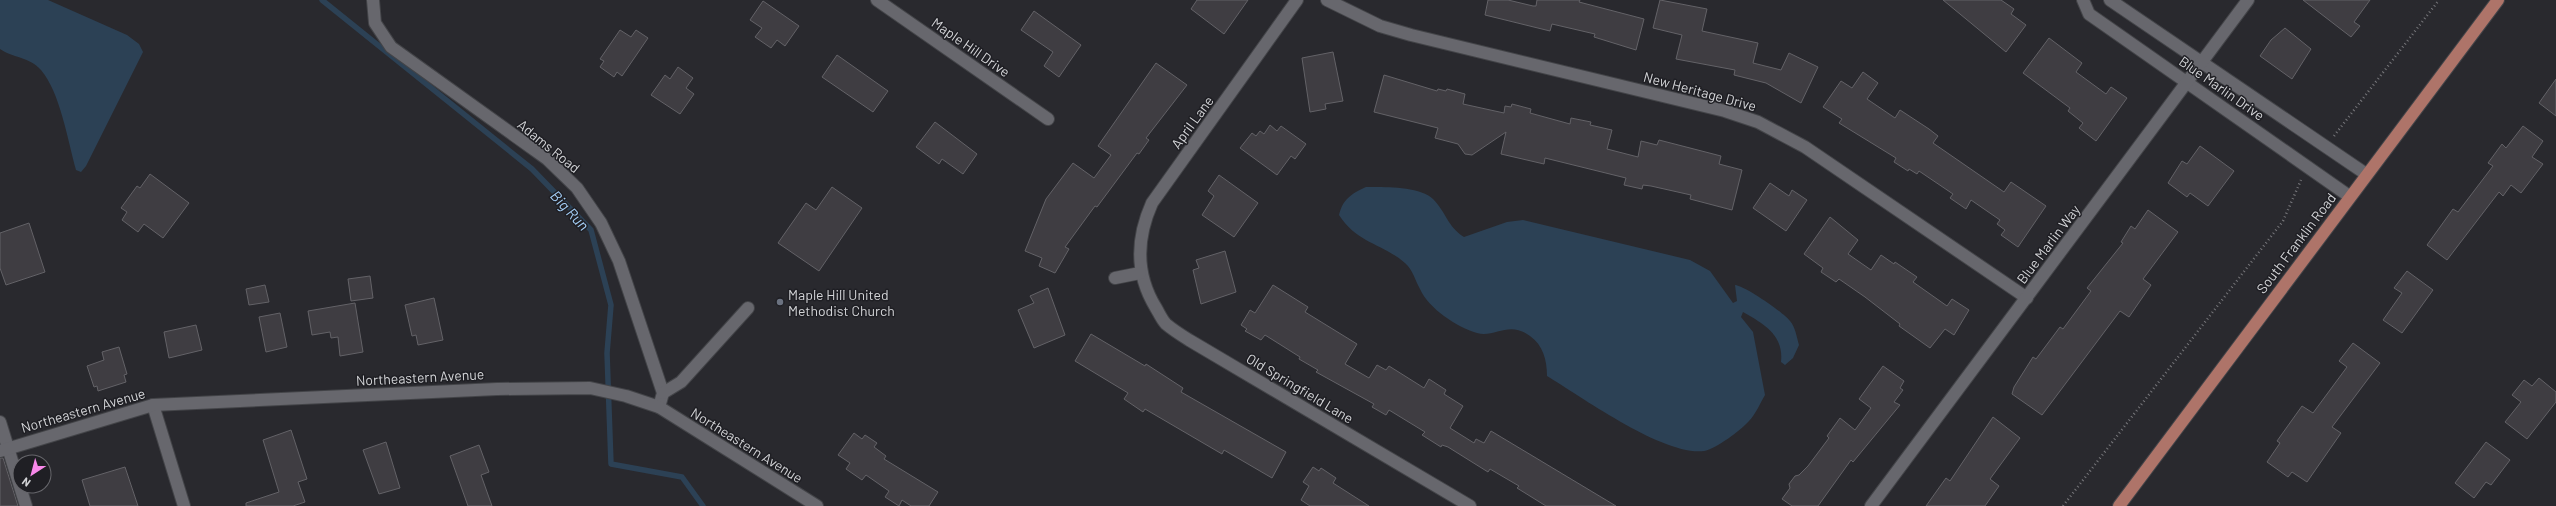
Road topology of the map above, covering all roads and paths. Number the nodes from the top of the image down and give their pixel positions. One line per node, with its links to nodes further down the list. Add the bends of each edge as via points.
1 (373, 0): 21 (street, Adams Road, via 375,23 391,46 547,159 577,188 601,223 619,261)
2 (877, 0): 12 (street, Maple Hill Drive)
3 (1297, 0): 17 (street, April Lane, via 1152,203 1145,219)
4 (1327, 0): 19 (street, New Heritage Drive, via 1380,26 1411,35 1725,111 1758,122 1805,148)
5 (2083, 0): 11 (street, Blue Marlin Drive, via 2089,14)
6 (2110, 0): 10 (street, Blue Marlin Drive)
7 (2248, 0): 10 (street, Blue Marlin Way)
8 (2439, 0): 13 (path)
9 (2498, 0): 15 (main road, South Franklin Road)
10 (2202, 63): 11 (street, Blue Marlin Way); 13 (street, Blue Marlin Drive)
11 (2187, 82): 14 (street, Blue Marlin Drive); 19 (street, Blue Marlin Way)
12 (1048, 119)
13 (2325, 146): 15 (street, Blue Marlin Drive)
14 (2309, 168): 16 (street, Blue Marlin Drive); 31 (path, via 2297,185 2283,221)
15 (2366, 174): 16 (main road, South Franklin Road)
16 (2349, 196): 32 (main road, South Franklin Road)
17 (1140, 273): 18 (street); 29 (street, Old Springfield Lane, via 1149,297 1165,323 1189,340)
18 (1115, 278)
19 (2027, 298): 30 (street, Blue Marlin Way)
20 (748, 308): 21 (street, via 681,382)
21 (663, 393): 23 (street)
22 (153, 405): 23 (street, Northeastern Avenue, via 491,389 590,388); 25 (street, Northeastern Avenue); 27 (street)
23 (659, 407): 28 (street, Northeastern Avenue)
24 (0, 422): 25 (street)
25 (4, 450): 26 (street)
26 (26, 506)
27 (184, 506)
28 (817, 506)
29 (1470, 506)
30 (1871, 506)
31 (2063, 506)
32 (2119, 506)

